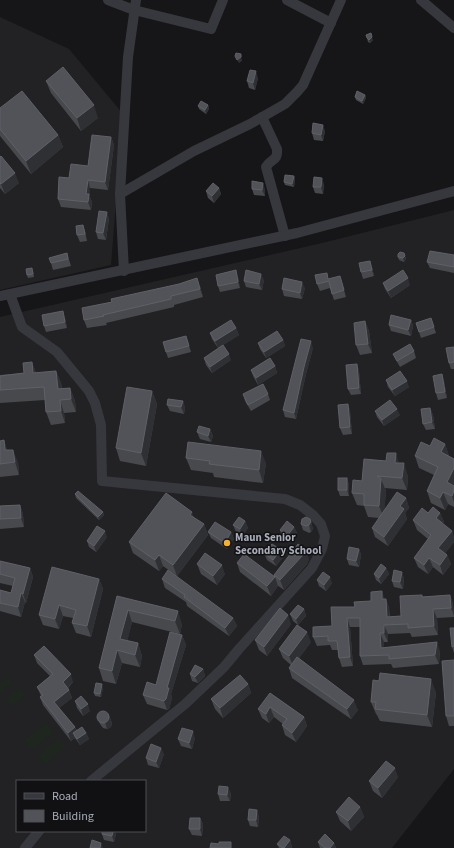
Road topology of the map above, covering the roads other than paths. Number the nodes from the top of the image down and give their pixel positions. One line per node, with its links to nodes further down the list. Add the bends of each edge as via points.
1 (108, 0): 6 (street)
2 (223, 0): 6 (street, via 211,29)
3 (287, 0): 7 (street)
4 (341, 0): 7 (street)
5 (421, 0): 8 (street)
6 (135, 5): 11 (street, via 128,57)
7 (331, 23): 9 (street, via 303,84 285,104)
8 (454, 28)
9 (262, 117): 11 (street, via 194,151); 12 (street, via 278,154 266,167)
10 (454, 191): 12 (street)
11 (120, 194): 13 (street)
12 (285, 236): 13 (street)
13 (124, 271): 14 (street)
14 (5, 295): 15 (street, via 22,327 57,352 89,391 101,425 102,481 285,499 300,505 313,515 322,524 325,536 322,549 312,568 224,667 184,705)
15 (92, 780)
16 (38, 832): 17 (street)
17 (25, 848)

